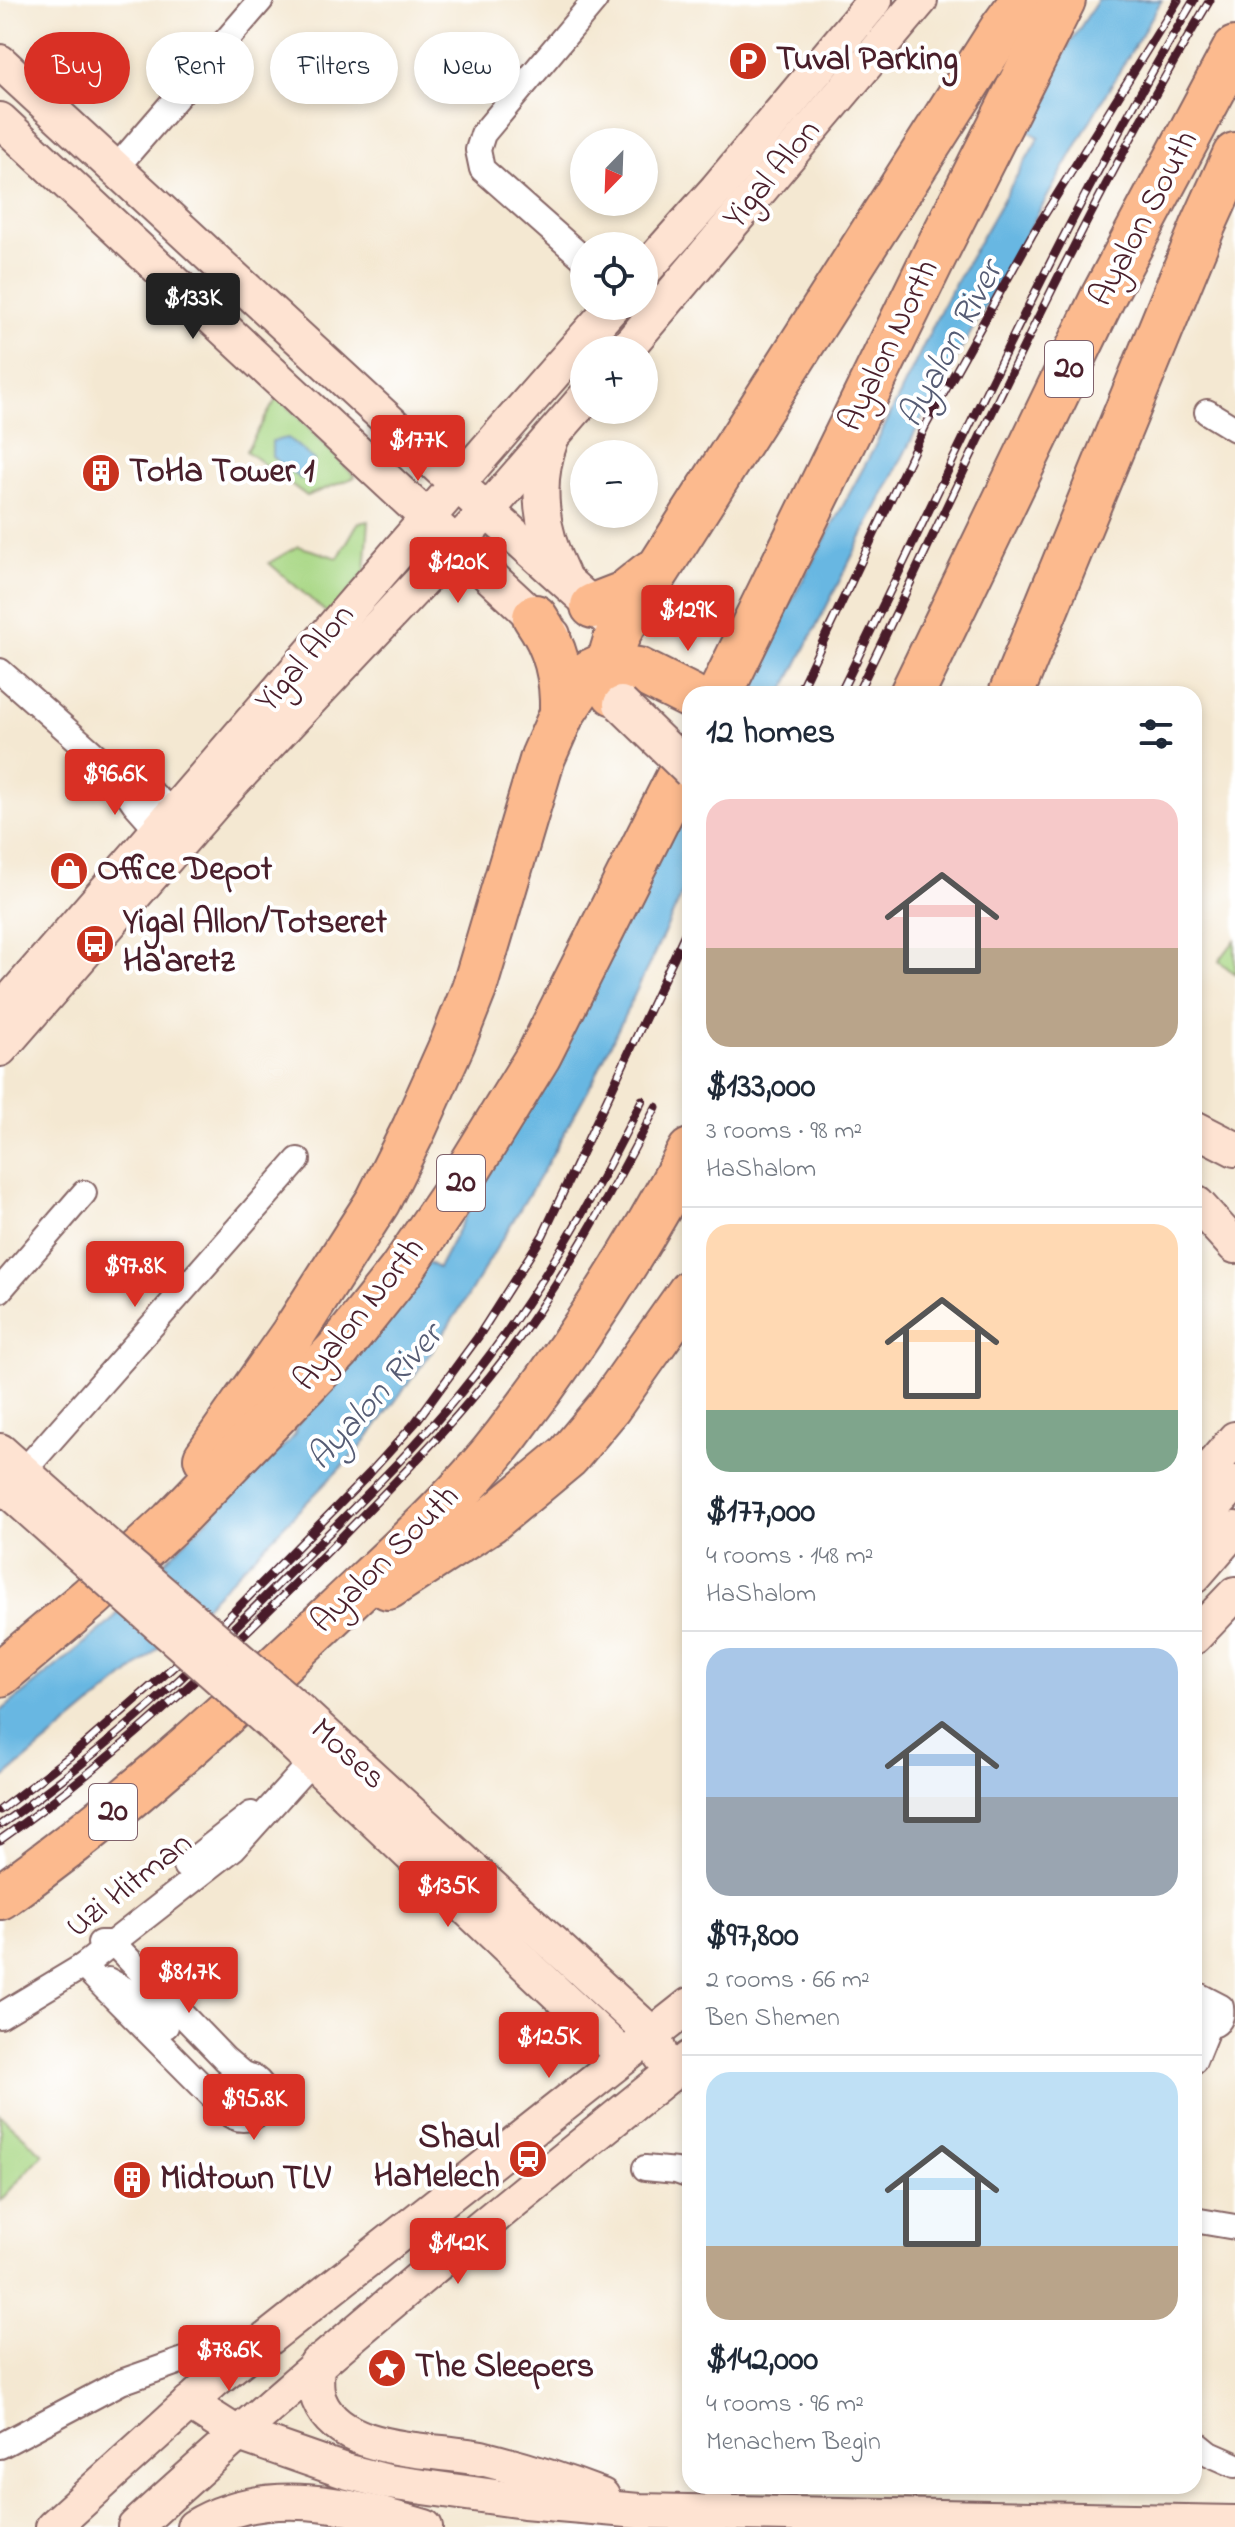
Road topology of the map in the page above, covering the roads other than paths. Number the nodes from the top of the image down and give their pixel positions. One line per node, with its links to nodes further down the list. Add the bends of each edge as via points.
1 (261, 0): 11 (street)
2 (595, 0): 12 (street, via 483,134 478,150 482,169)
3 (875, 0): 13 (street, Yigal Alon)
4 (920, 0): 15 (street, Yigal Alon)
5 (1023, 0): 29 (highway, via 660,564 624,594)
6 (1063, 0): 31 (highway, Ayalon North)
7 (1235, 49): 32 (highway, Ayalon South / 20, via 1104,295)
8 (0, 62): 11 (street)
9 (0, 120): 20 (street)
10 (1235, 155): 33 (highway)
11 (115, 169): 21 (street)
12 (570, 246)
13 (658, 255)
14 (601, 320): 21 (street, Yigal Alon)
15 (637, 336)
16 (1207, 412): 18 (street)
17 (570, 416): 19 (street, Yigal Alon)
18 (1235, 429)
19 (551, 439): 22 (street, Yigal Alon); 29 (street, via 543,470 542,514 548,541)
20 (369, 466): 23 (street); 26 (street, via 391,523 390,543)
21 (456, 483): 22 (street); 23 (street, Yigal Alon)
22 (487, 511): 24 (street, Yigal Alon); 29 (street)
23 (426, 520): 24 (street); 26 (street, Yigal Alon)
24 (456, 545): 25 (street); 27 (street, Yigal Alon)
25 (493, 579): 27 (street, via 452,576); 28 (street)
26 (373, 580): 38 (street, Yigal Alon)
27 (419, 582): 38 (street, Yigal Alon, via 241,774)
28 (535, 617): 29 (street); 35 (highway, via 555,654)
29 (611, 654): 34 (highway); 35 (highway); 36 (street, bridge)
30 (0, 671): 38 (street, via 111,769 155,796)
31 (724, 686)
32 (916, 686)
33 (1014, 686)
34 (682, 691)
35 (562, 714): 58 (highway, via 549,741 474,989 378,1201)
36 (682, 759)
37 (682, 770): 58 (highway, Ayalon North / 20, via 539,1055 400,1272 338,1350)
38 (173, 827): 39 (street, Yigal Alon); 40 (street, Yigal Alon)
39 (0, 1012)
40 (0, 1049)
41 (1202, 1132): 42 (street)
42 (1235, 1149)
43 (298, 1160): 54 (street)
44 (682, 1166): 62 (highway, Ayalon South / 20, via 647,1232 504,1438 454,1495)
45 (84, 1193): 50 (street)
46 (1202, 1206): 48 (street)
47 (1202, 1210): 49 (street)
48 (1235, 1221)
49 (1235, 1246)
50 (0, 1290)
51 (682, 1303): 62 (highway, via 568,1456 490,1521)
52 (1235, 1422): 55 (street)
53 (1235, 1439): 55 (street)
54 (8, 1474): 64 (street, Moses, bridge)
55 (1214, 1478): 56 (street)
56 (1202, 1509)
57 (1235, 1529): 59 (street)
58 (143, 1549): 63 (highway, Ayalon North / 20)
59 (1202, 1567)
60 (1235, 1594): 61 (street)
61 (1202, 1629)
62 (299, 1646): 65 (highway, Ayalon South / 20, via 123,1804)
63 (0, 1674)
64 (321, 1751): 66 (street, Uzi Hitman, via 285,1790 230,1830); 74 (street, Moses); 76 (street, Moses)
65 (0, 1897)
66 (101, 1943): 67 (street); 68 (street); 70 (street, Uzi Hitman); 79 (street)
67 (83, 1966): 68 (street); 72 (street, Uzi Hitman); 81 (street)
68 (136, 1995): 78 (street)
69 (1202, 1997): 73 (street, via 1221,2007)
70 (0, 2000)
71 (682, 2011): 74 (street)
72 (0, 2016)
73 (1215, 2022): 75 (street)
74 (653, 2035): 76 (street); 80 (street)
75 (1202, 2046)
76 (623, 2056): 88 (street)
77 (682, 2065): 80 (street)
78 (207, 2068)
79 (244, 2075): 81 (street, via 227,2082 221,2094); 81 (street, via 257,2080 264,2092 260,2111 241,2119)
80 (663, 2080): 87 (street)
81 (223, 2107)
82 (645, 2168): 83 (street)
83 (682, 2173)
84 (1202, 2221): 85 (street)
85 (1235, 2227)
86 (192, 2357): 90 (street, via 121,2382)
87 (317, 2363): 89 (street); 93 (street, via 319,2400 332,2420 350,2432 390,2446 482,2459 553,2477)
88 (189, 2403): 89 (street); 95 (street)
89 (236, 2433): 93 (street, via 388,2482); 96 (street)
90 (0, 2446)
91 (1202, 2448): 92 (street)
92 (1235, 2465)
93 (639, 2511): 94 (street)
94 (1235, 2523)
95 (53, 2527)
96 (135, 2527)
97 (194, 2527): 98 (street, via 226,2511 293,2500 372,2512)
98 (425, 2527)

